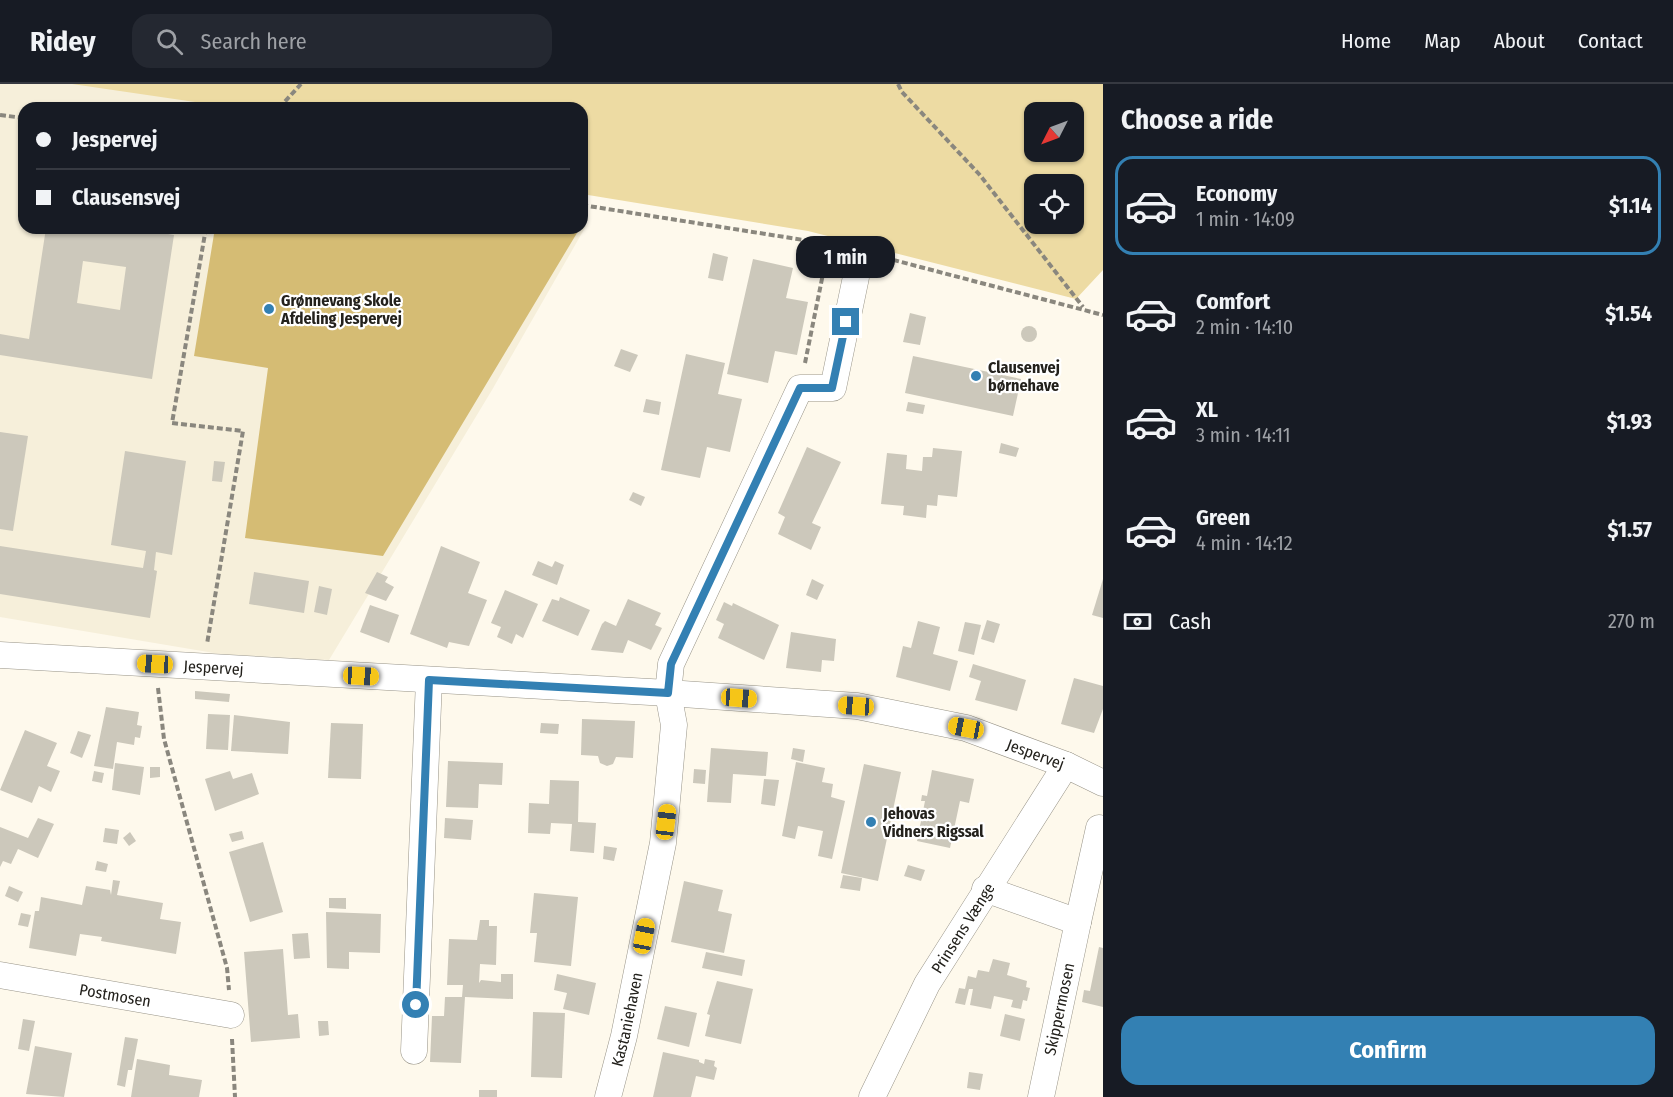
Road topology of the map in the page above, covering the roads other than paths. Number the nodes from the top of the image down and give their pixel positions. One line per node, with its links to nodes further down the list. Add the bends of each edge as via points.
1 (856, 277): 4 (street, Kastaniehaven, via 832,388 800,388 671,664)
2 (0, 655): 3 (street, Jespervej)
3 (429, 680): 4 (street, Jespervej); 12 (street)
4 (668, 693): 5 (street, Jespervej, via 856,706 966,728); 13 (street, Kastaniehaven, via 674,725 663,843)
5 (1066, 765): 6 (street, Jespervej); 8 (street, Prinsens Vænge)
6 (1103, 783)
7 (1099, 828): 9 (street, Skippermosen)
8 (985, 889): 9 (street); 14 (street, Prinsens Vænge, via 927,984)
9 (1078, 922): 15 (street, Skippermosen)
10 (0, 975): 11 (street, Postmosen)
11 (231, 1015)
12 (414, 1051)
13 (608, 1097)
14 (872, 1097)
15 (1041, 1097)

